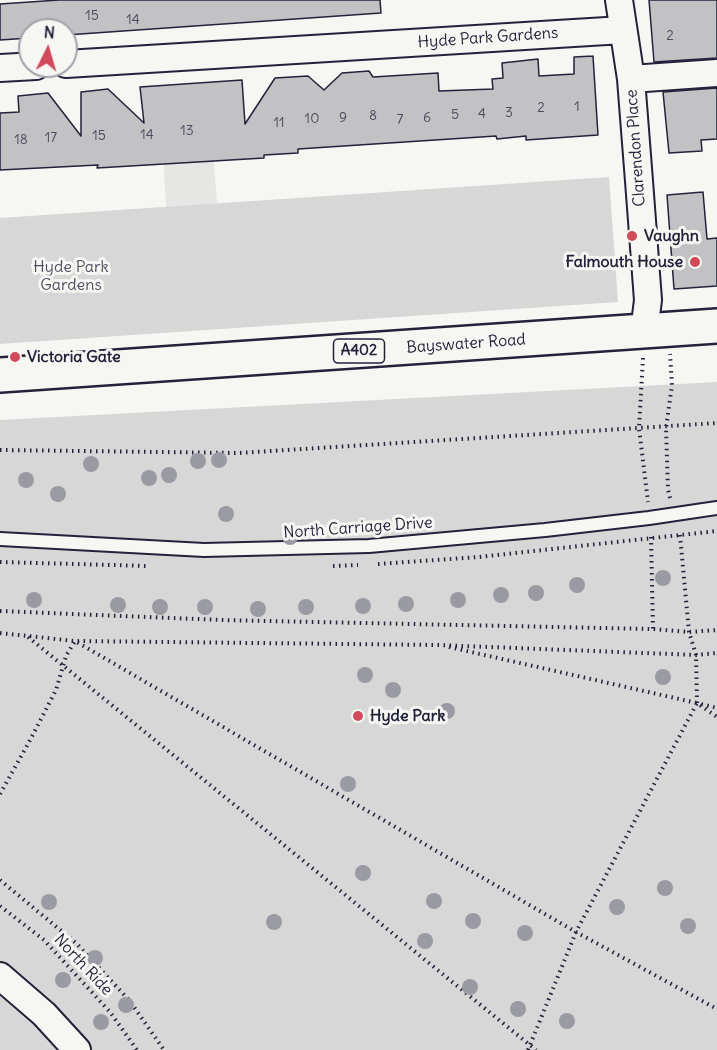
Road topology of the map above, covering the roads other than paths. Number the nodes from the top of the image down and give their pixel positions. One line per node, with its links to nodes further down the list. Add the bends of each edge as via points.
1 (619, 0): 2 (street, Clarendon Place)
2 (623, 30): 3 (street, Hyde Park Gardens); 7 (street, Clarendon Place)
3 (78, 63)
4 (18, 67): 5 (street)
5 (0, 68)
6 (717, 73): 7 (street)
7 (631, 80): 9 (street, Clarendon Place, via 648,300)
8 (717, 326): 9 (main road, Bayswater Road / A402)
9 (644, 332): 10 (main road, Bayswater Road / A402)
10 (0, 375)
11 (717, 508): 12 (lane, North Carriage Drive, via 369,546 204,550)
12 (0, 539)
13 (0, 976): 14 (street, via 44,1014)
14 (77, 1050)

